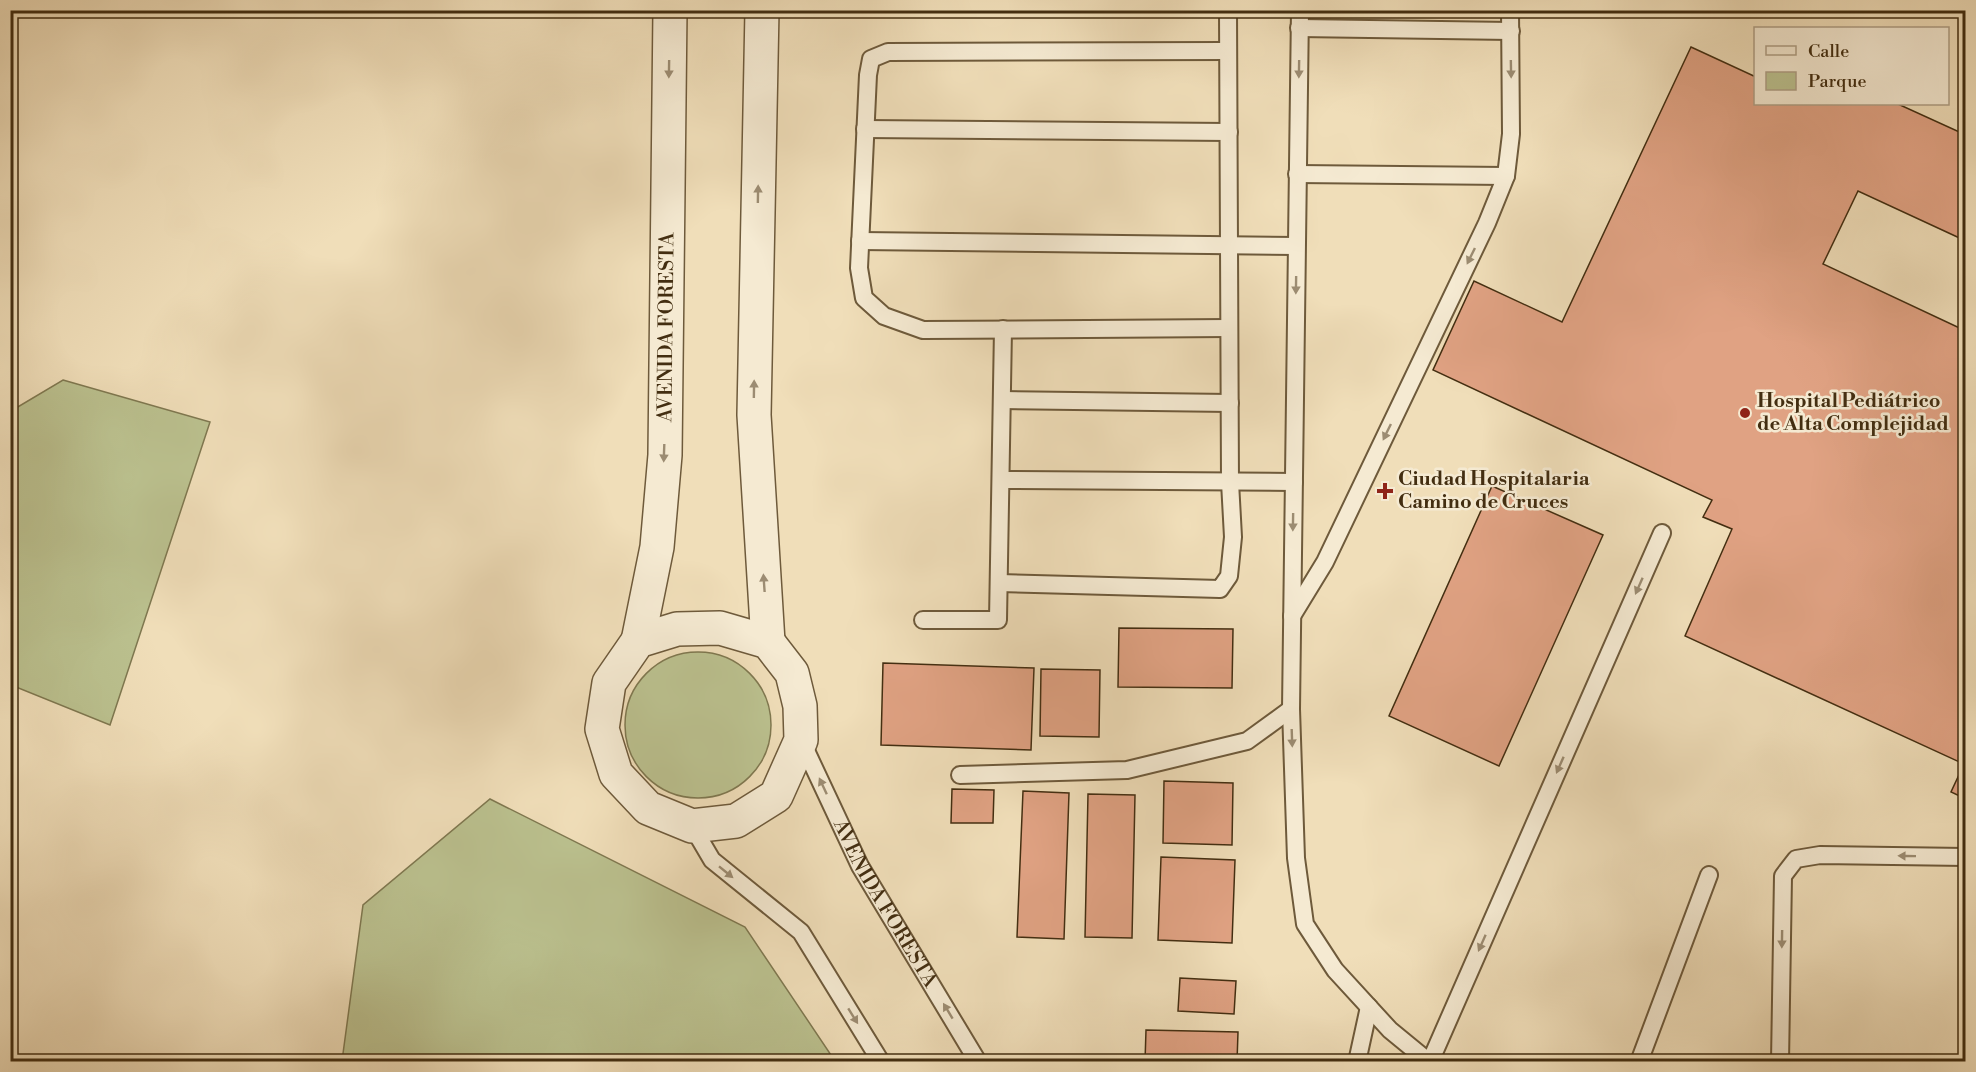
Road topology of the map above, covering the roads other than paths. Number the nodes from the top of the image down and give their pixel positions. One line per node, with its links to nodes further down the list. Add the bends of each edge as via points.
1 (670, 10): 27 (street, AVENIDA FORESTA, one-way to 27, via 664,455 657,547)
2 (762, 10): 28 (street, one-way to 2, via 754,415)
3 (1228, 10): 8 (lane)
4 (1300, 10): 6 (lane)
5 (1510, 10): 7 (lane)
6 (1299, 28): 7 (lane); 11 (lane, one-way to 11)
7 (1511, 31): 12 (lane, one-way to 12, via 1512,134)
8 (1228, 51): 9 (lane, via 888,52 872,59); 10 (lane)
9 (865, 129): 10 (lane); 13 (lane)
10 (1229, 132): 14 (lane)
11 (1297, 174): 12 (lane); 15 (lane)
12 (1506, 176): 25 (lane, one-way to 25, via 1325,562)
13 (860, 241): 14 (lane); 17 (lane, via 864,298 884,316 923,330)
14 (1228, 244): 15 (lane); 16 (lane)
15 (1296, 246): 22 (lane, one-way to 22)
16 (1229, 328): 17 (lane); 19 (lane)
17 (1003, 329): 18 (lane)
18 (1002, 400): 19 (lane); 20 (lane)
19 (1230, 403): 21 (lane)
20 (1002, 480): 21 (lane); 24 (lane)
21 (1230, 482): 22 (lane); 24 (lane, via 1233,537 1229,576 1220,589)
22 (1293, 482): 25 (lane, one-way to 25)
23 (1662, 532): 39 (lane, one-way to 39)
24 (999, 583): 26 (lane, via 998,620)
25 (1292, 616): 29 (lane)
26 (923, 620)
27 (638, 641): 28 (street, via 677,629 720,628); 32 (street, via 609,682 602,729 616,774 648,808)
28 (768, 642): 30 (street, via 792,673 800,706)
29 (1291, 709): 31 (lane, via 1247,741 1127,770); 35 (lane, one-way to 35, via 1296,858 1305,924 1335,970)
30 (801, 740): 32 (street, via 776,796 736,821); 37 (lane, AVENIDA FORESTA, one-way to 30, via 860,866)
31 (960, 775)
32 (692, 826): 36 (lane, one-way to 36, via 712,860 801,932)
33 (1965, 857): 41 (lane, one-way to 41, via 1820,855 1796,859 1784,876)
34 (1709, 875): 40 (lane)
35 (1369, 1007): 38 (lane); 39 (lane, via 1390,1030)
36 (881, 1062)
37 (978, 1062)
38 (1357, 1062)
39 (1430, 1062)
40 (1638, 1062)
41 (1780, 1062)

